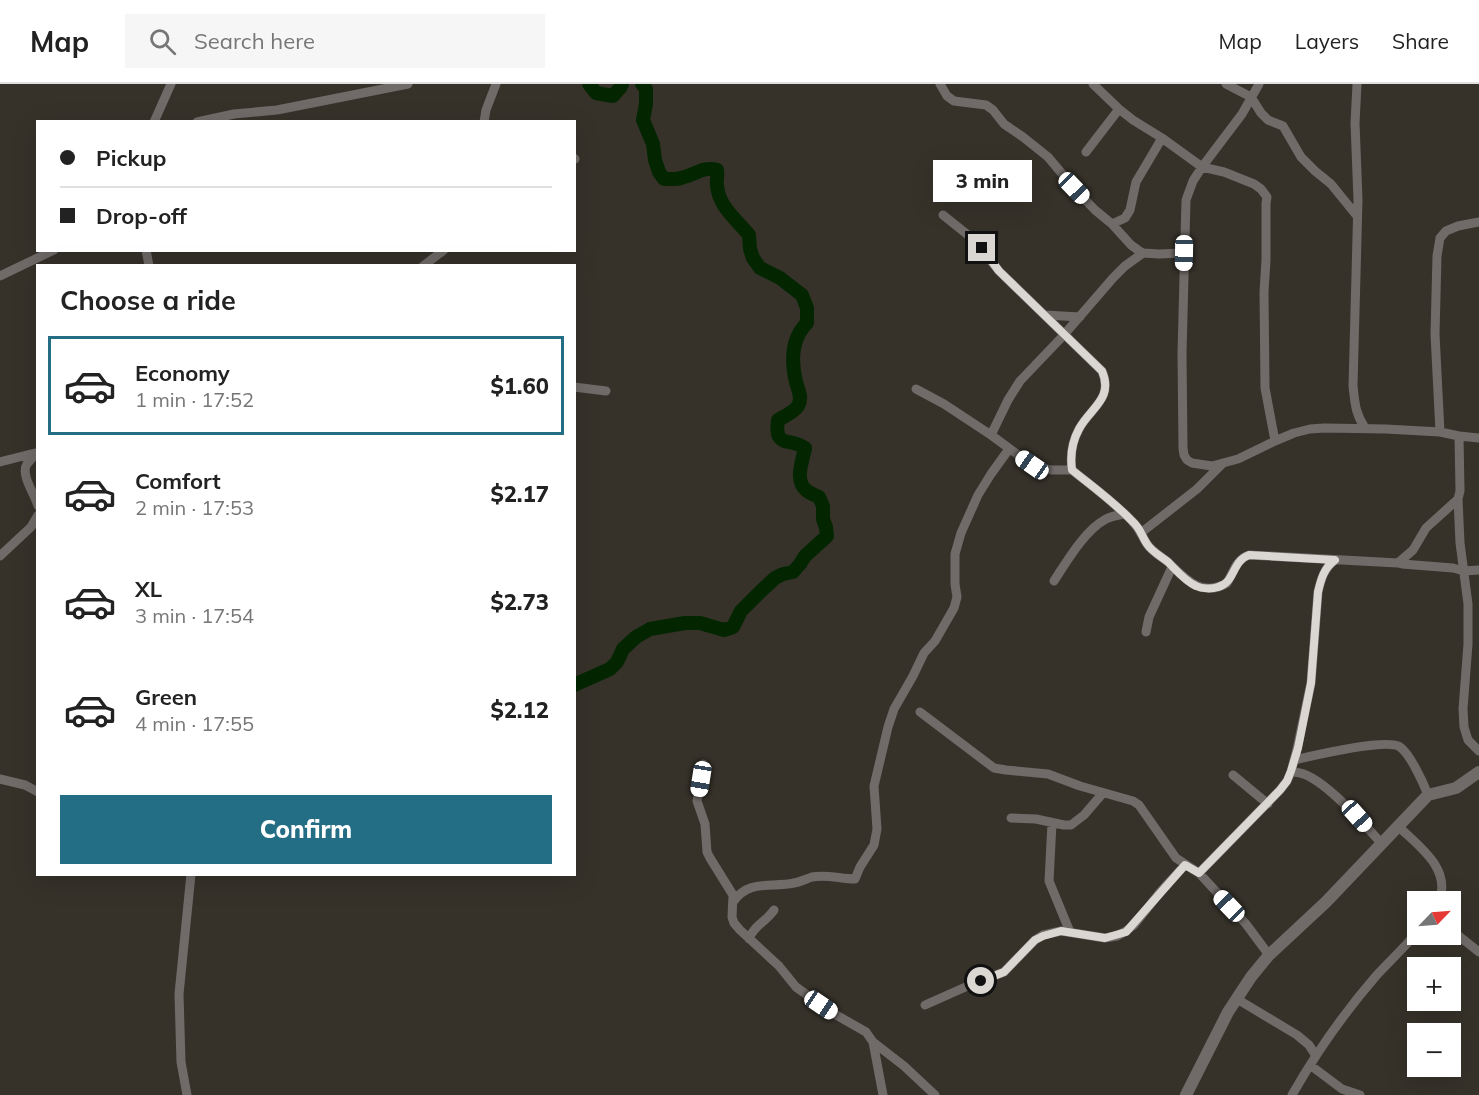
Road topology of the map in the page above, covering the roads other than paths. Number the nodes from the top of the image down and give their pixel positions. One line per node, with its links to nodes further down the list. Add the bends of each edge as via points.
1 (171, 84): 11 (street)
2 (408, 84): 12 (street)
3 (496, 84): 13 (street)
4 (940, 84): 20 (street, via 950,99 986,105 993,110 1004,124 1048,157)
5 (1093, 84): 10 (street)
6 (1226, 84): 9 (street)
7 (1259, 84): 9 (street)
8 (1357, 84): 18 (street)
9 (1251, 97): 16 (street); 18 (street, via 1268,120 1283,126 1301,157 1331,184)
10 (1119, 109): 14 (street); 15 (street)
11 (155, 120)
12 (206, 120)
13 (484, 120)
14 (1162, 138): 16 (street); 20 (street, via 1136,182 1130,210 1125,218)
15 (1086, 152)
16 (1202, 166): 23 (street, via 1186,200); 36 (street, via 1254,184 1267,196 1265,388)
17 (943, 216): 25 (street, via 973,239 999,271)
18 (1357, 216): 31 (street, via 1353,386 1356,409)
19 (1479, 222): 32 (street, via 1458,226 1440,238 1435,334)
20 (1112, 224): 22 (street)
21 (50, 252): 24 (street)
22 (1143, 253): 23 (street); 26 (street, via 1113,278)
23 (1184, 253): 41 (street, via 1184,455 1192,463)
24 (0, 276)
25 (1045, 315): 26 (street); 27 (street)
26 (1080, 317): 27 (street)
27 (1065, 334): 33 (street, via 1020,381); 42 (street, via 1102,371 1106,381 1105,392 1073,444)
28 (576, 387): 30 (street)
29 (916, 389): 33 (street)
30 (606, 391)
31 (1365, 428): 32 (street); 36 (street, via 1310,429)
32 (1440, 432): 34 (street)
33 (991, 435): 37 (street)
34 (1459, 436): 35 (street); 44 (street)
35 (1479, 438)
36 (1275, 441): 41 (street)
37 (1009, 449): 42 (street, via 1036,467); 76 (street, via 978,495 961,533 955,554 954,608 894,709 874,786 874,844 855,879 826,876 759,885 744,890)
38 (36, 453): 40 (street)
39 (36, 454): 43 (street, via 25,470)
40 (0, 462)
41 (1223, 463): 47 (street)
42 (1072, 470): 45 (street)
43 (36, 498)
44 (1458, 499): 50 (street, via 1426,528 1413,550); 53 (street)
45 (1125, 514): 47 (street); 54 (street, via 1098,525)
46 (36, 518): 48 (street)
47 (1142, 532): 51 (street, via 1147,544)
48 (0, 556)
49 (1335, 560): 50 (street); 51 (street, via 1249,555 1242,557 1227,583 1205,588 1197,587); 58 (street, via 1327,566 1318,592 1311,683)
50 (1398, 563): 53 (street)
51 (1172, 567): 55 (street)
52 (1479, 570): 53 (street)
53 (1464, 571): 57 (street, via 1468,604 1464,727 1468,740)
54 (1054, 581)
55 (1146, 632)
56 (920, 712): 65 (street, via 994,768 1048,774)
57 (1479, 751)
58 (1294, 760): 60 (street); 66 (street, via 1392,744 1413,764)
59 (703, 764): 76 (street, via 696,801 705,824 710,858 730,889)
60 (1291, 772): 67 (street); 71 (street, via 1316,780)
61 (1479, 772): 66 (street, via 1456,788)
62 (1233, 775): 67 (street)
63 (0, 779): 64 (street)
64 (36, 791)
65 (1103, 793): 69 (street, via 1071,825); 72 (street, via 1139,806 1169,851)
66 (1428, 795): 70 (street)
67 (1268, 804): 73 (street)
68 (1011, 818): 69 (street)
69 (1053, 823): 78 (street, via 1049,881)
70 (1398, 826): 71 (street); 75 (street, via 1435,863 1442,879)
71 (1382, 844): 83 (street)
72 (1185, 865): 73 (street); 78 (street, via 1126,932 1105,938)
73 (1199, 873): 83 (street)
74 (191, 876): 89 (street, via 178,994 181,1062)
75 (1441, 891)
76 (733, 902): 80 (street, via 732,920)
77 (774, 910): 80 (street)
78 (1070, 932): 85 (street, via 1035,940 1004,972)
79 (1461, 938): 82 (street)
80 (749, 939): 86 (street, via 780,966 796,987 866,1032)
81 (1407, 943): 87 (street, via 1376,976)
82 (1479, 952)
83 (1269, 956): 84 (street)
84 (1237, 999): 87 (street, via 1297,1035 1309,1045); 92 (street)
85 (925, 1005)
86 (873, 1042): 90 (street); 91 (street)
87 (1313, 1061): 88 (street); 93 (street, via 1334,1084)
88 (1294, 1094)
89 (187, 1095)
90 (883, 1095)
91 (935, 1095)
92 (1186, 1095)
93 (1360, 1095)

